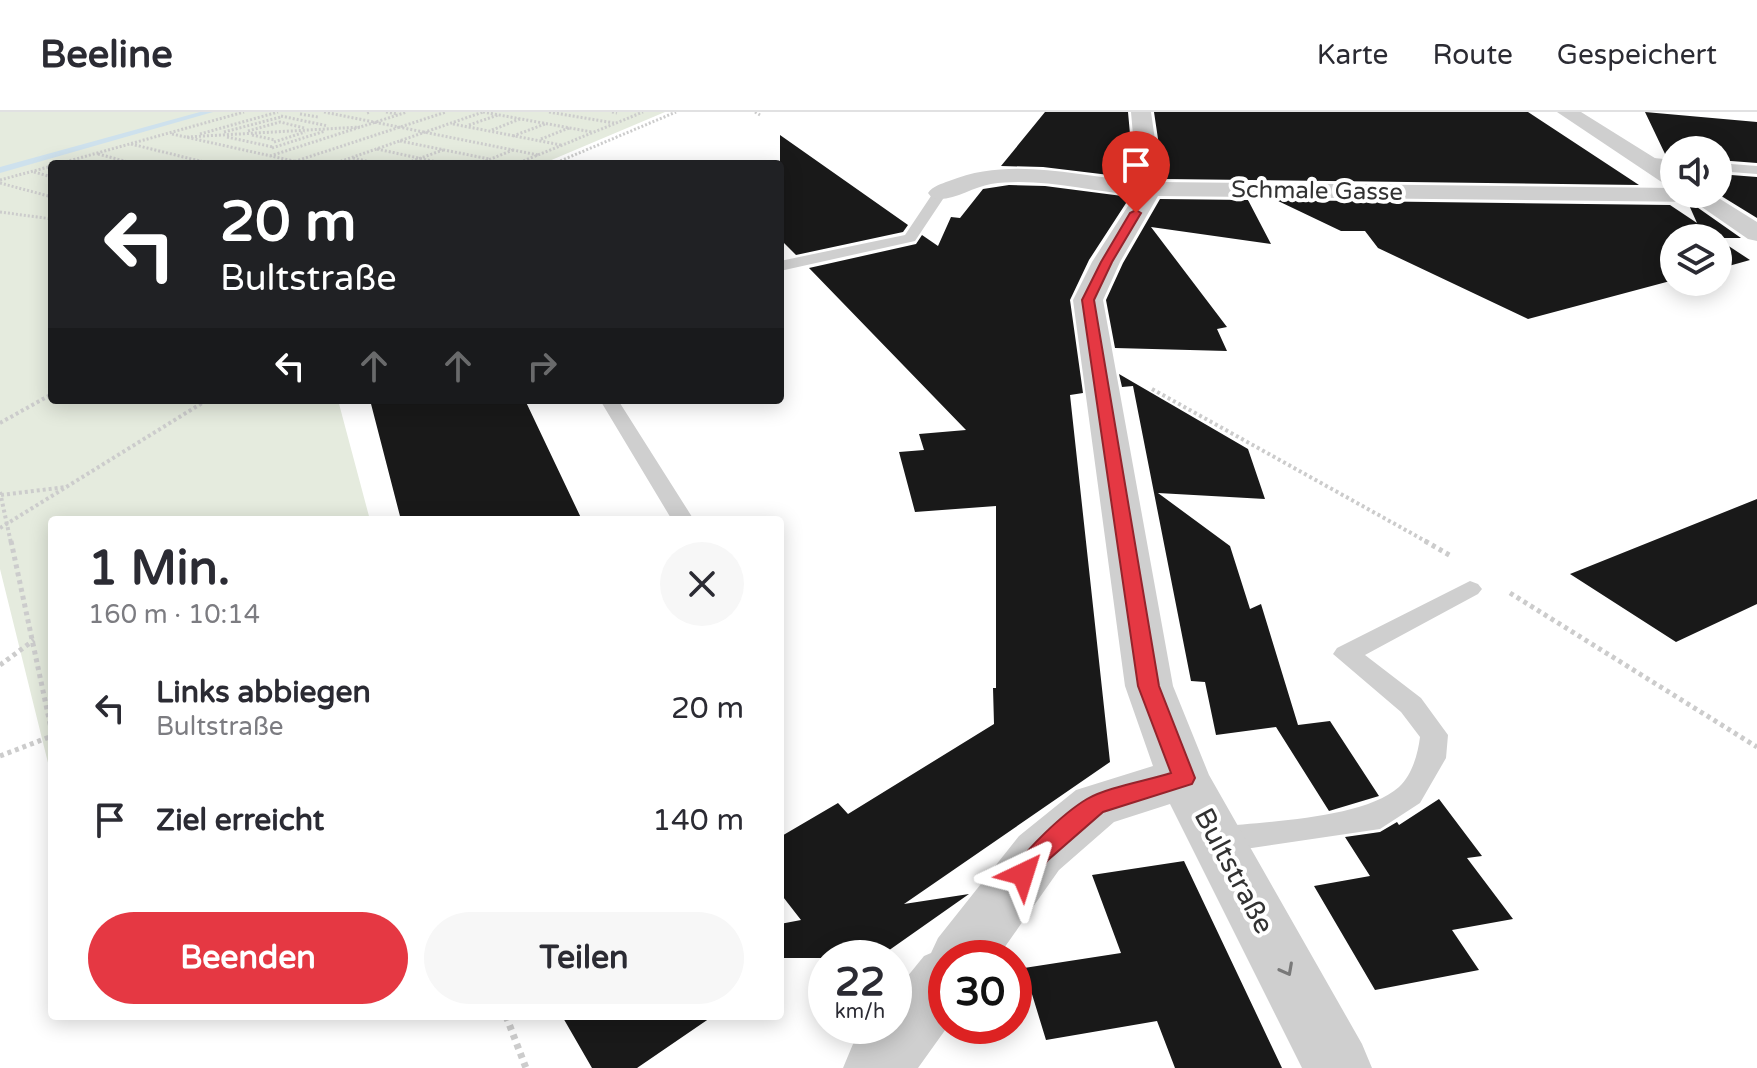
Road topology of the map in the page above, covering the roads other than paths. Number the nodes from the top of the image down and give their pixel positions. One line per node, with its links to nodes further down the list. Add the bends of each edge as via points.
1 (1141, 112): 8 (street)
2 (1567, 112): 3 (street)
3 (1644, 161): 4 (lane); 7 (street)
4 (1660, 163)
5 (1732, 168): 6 (lane)
6 (1757, 170)
7 (1660, 171)
8 (1150, 189): 9 (street, Schmale Gasse, via 1010,175 960,183); 10 (street, Schmale Gasse); 17 (street, Bultstraße, via 1088,300 1149,686)
9 (940, 193): 13 (lane, via 910,238)
10 (1660, 195)
11 (1717, 208): 12 (street)
12 (1757, 233)
13 (784, 265)
14 (611, 404): 15 (lane)
15 (681, 516)
16 (1470, 589): 18 (lane, via 1346,654 1411,705 1434,735 1432,758 1410,795 1369,820)
17 (1184, 778): 18 (street, Bultstraße); 19 (street, via 1095,806 1039,853)
18 (1218, 840): 22 (street, Bultstraße, one-way to 22)
19 (974, 940)
20 (928, 1001): 21 (street)
21 (877, 1068)
22 (1338, 1068)

